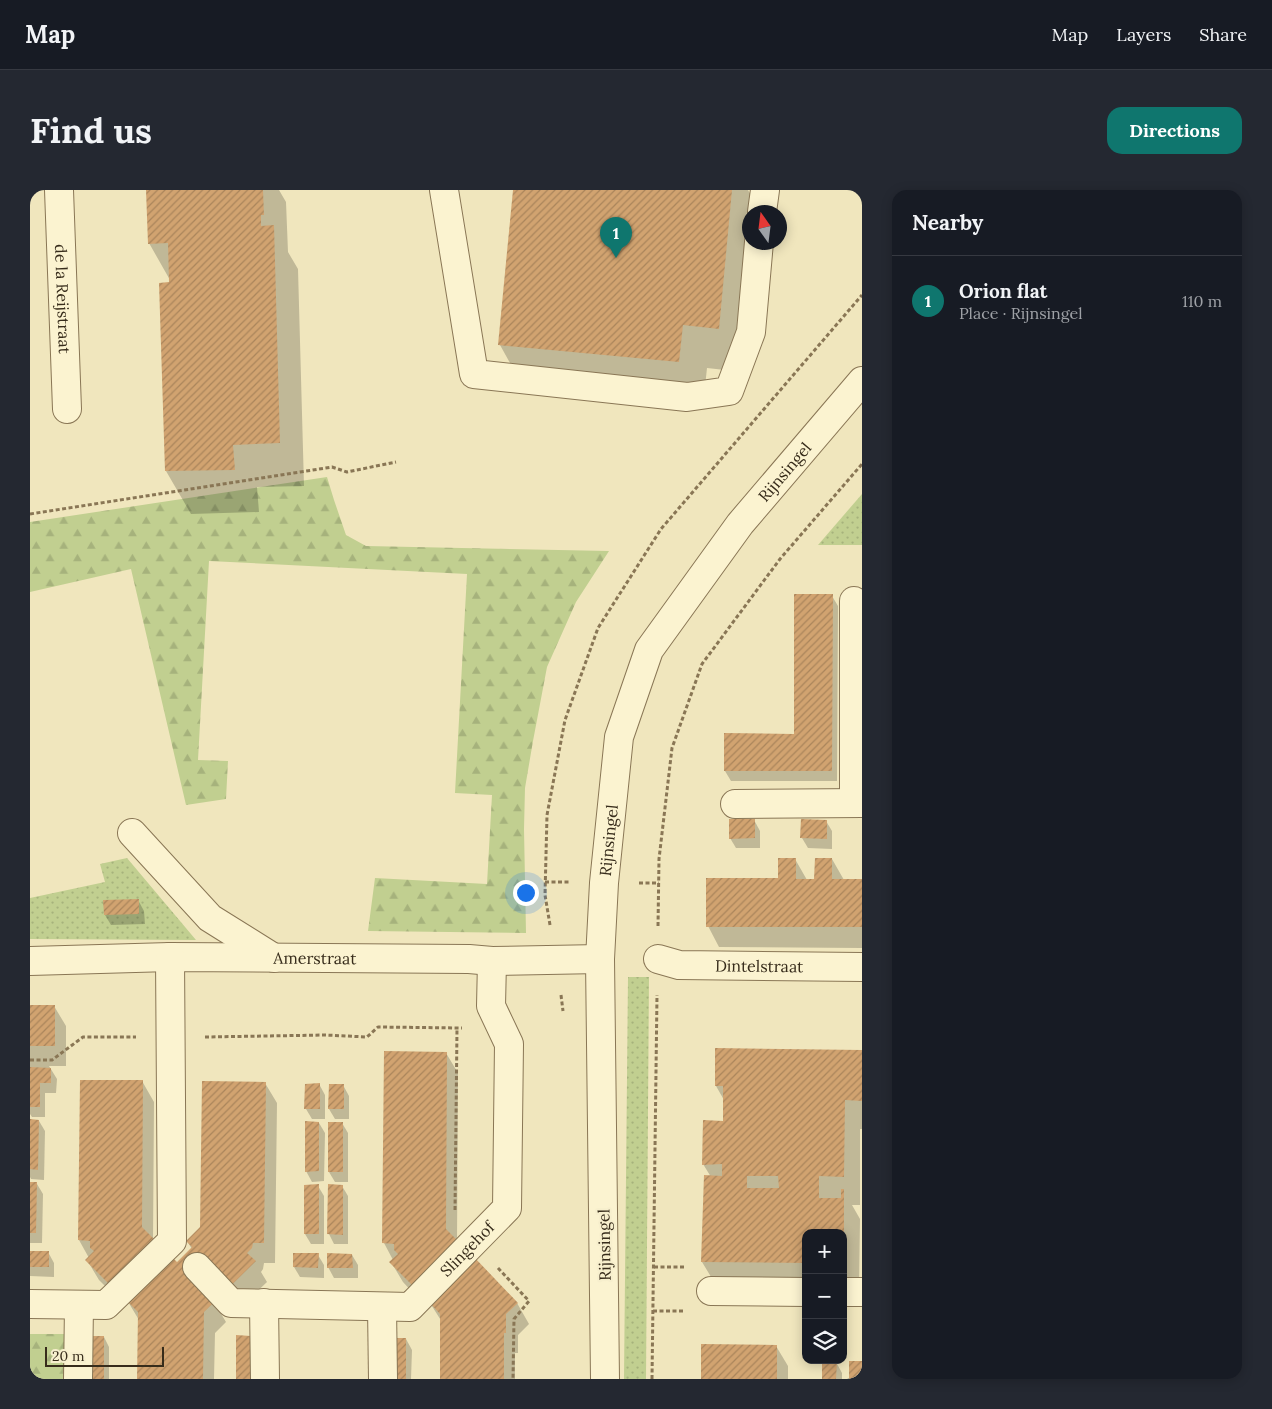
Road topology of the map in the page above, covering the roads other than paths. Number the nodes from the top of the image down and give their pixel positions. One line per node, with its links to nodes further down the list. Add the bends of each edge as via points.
1 (59, 190): 7 (street, de la Reijstraat)
2 (444, 190): 5 (street, via 474,374 687,397 729,391 751,332)
3 (764, 190): 4 (street)
4 (763, 205)
5 (758, 250)
6 (862, 381): 14 (street, Rijnsingel, via 740,524 649,650 619,737)
7 (66, 409)
8 (854, 601): 9 (street)
9 (858, 803): 10 (street)
10 (735, 804)
11 (132, 833): 13 (street, via 210,918)
12 (170, 958): 13 (street, Amerstraat); 16 (street, Amerstraat); 19 (street, via 170,1037)
13 (274, 958): 17 (street, Amerstraat)
14 (600, 959): 17 (street, Amerstraat); 31 (street, Rijnsingel)
15 (658, 959): 18 (street, Dintelstraat, via 679,965)
16 (30, 961)
17 (492, 961): 27 (street, Slingehof, via 491,1006 509,1044 507,1208 410,1307)
18 (862, 967)
19 (185, 1254): 24 (street, Slingehof, via 231,1302); 26 (street, via 106,1305)
20 (711, 1291): 21 (street)
21 (802, 1292)
22 (847, 1292): 23 (street)
23 (862, 1292)
24 (264, 1303): 27 (street, Slingehof); 29 (street)
25 (30, 1304): 26 (street)
26 (79, 1305): 28 (street)
27 (382, 1307): 30 (street)
28 (78, 1379)
29 (265, 1379)
30 (382, 1379)
31 (605, 1379)

